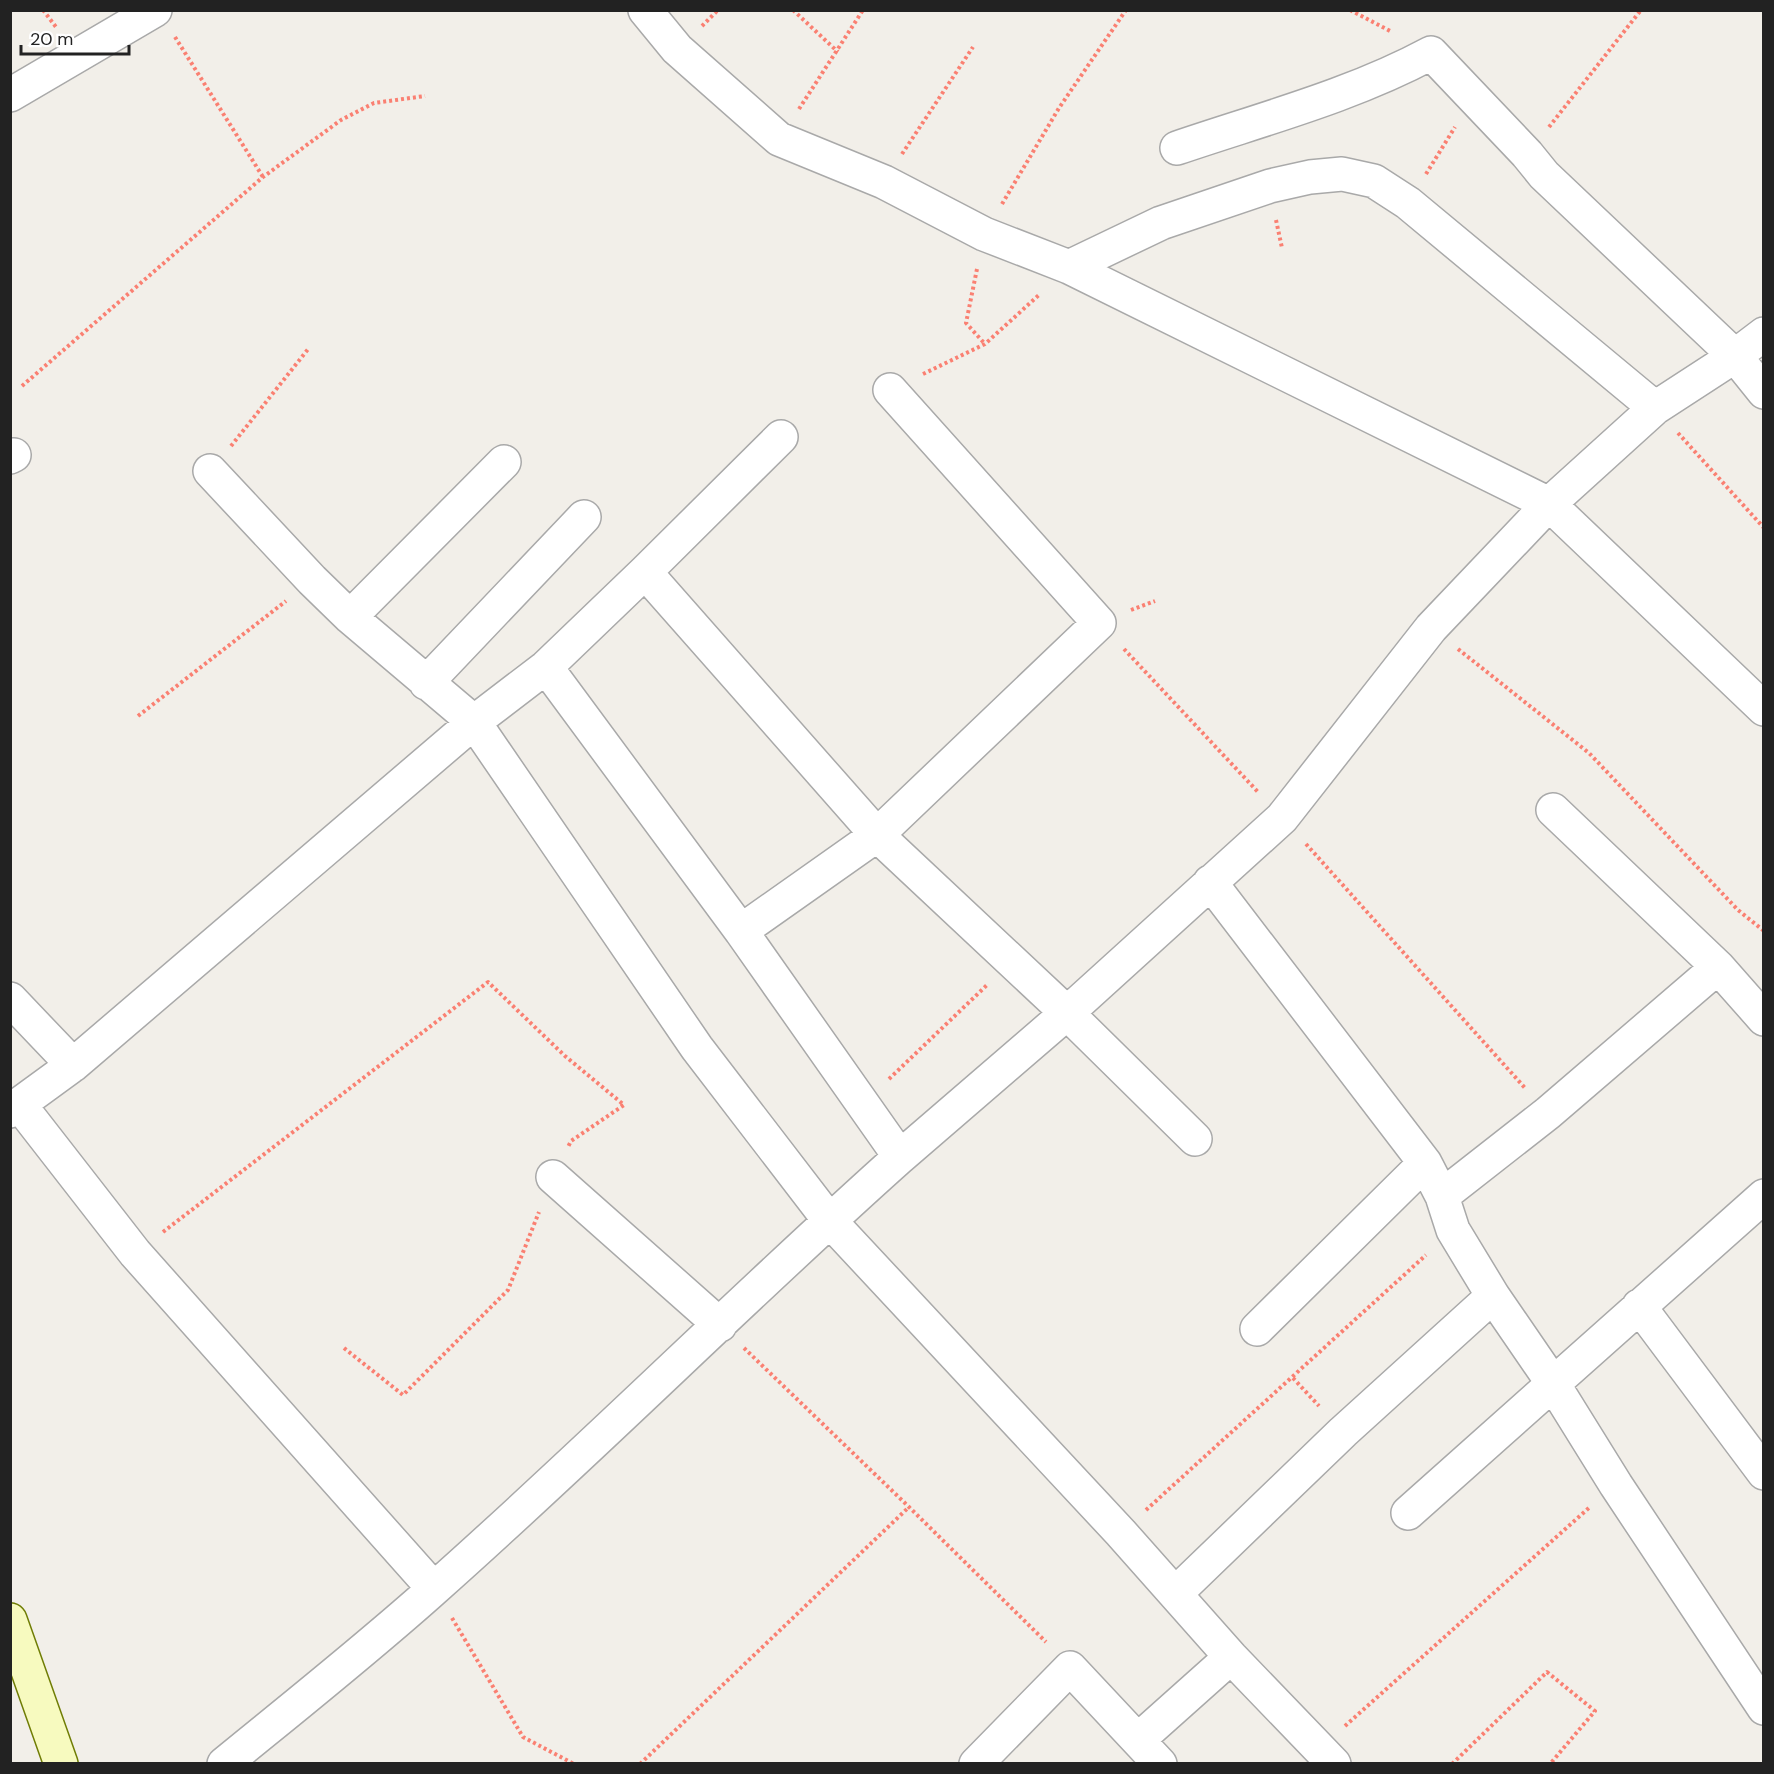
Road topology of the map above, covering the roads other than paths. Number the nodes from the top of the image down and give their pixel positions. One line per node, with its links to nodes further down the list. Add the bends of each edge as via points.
1 (645, 10): 5 (street, via 677,49 779,139 884,182 984,234)
2 (163, 20): 3 (street)
3 (10, 95)
4 (1176, 148): 7 (street, via 1359,87 1431,52 1544,175)
5 (1069, 267): 10 (street, via 1161,223 1270,186 1342,174 1374,181 1408,203); 14 (street)
6 (1764, 334): 7 (street)
7 (1736, 356): 9 (street); 10 (street)
8 (890, 390): 23 (street, via 1099,622)
9 (1764, 392)
10 (1655, 408): 14 (street)
11 (781, 437): 16 (street)
12 (504, 462): 17 (street)
13 (210, 471): 17 (street)
14 (1549, 504): 20 (street); 24 (street, via 1431,628 1282,818)
15 (584, 517): 19 (street)
16 (645, 572): 18 (street); 23 (street)
17 (350, 617): 19 (street)
18 (546, 667): 21 (street); 25 (street)
19 (426, 683): 21 (street)
20 (1764, 710)
21 (474, 722): 30 (street); 38 (street, via 697,1048)
22 (1553, 810): 26 (street)
23 (877, 835): 25 (street); 28 (street)
24 (1210, 882): 28 (street); 34 (street)
25 (741, 931): 33 (street)
26 (1718, 967): 29 (street); 36 (street, via 1548,1113)
27 (10, 999): 30 (street)
28 (1067, 1013): 32 (street); 33 (street)
29 (1764, 1019)
30 (73, 1065): 31 (street)
31 (15, 1108): 46 (street, via 135,1253)
32 (1195, 1139)
33 (900, 1157): 38 (street)
34 (1425, 1163): 36 (street); 42 (street)
35 (553, 1177): 41 (street)
36 (1442, 1196): 39 (street, via 1453,1230)
37 (1764, 1196): 40 (street)
38 (829, 1220): 41 (street); 47 (street)
39 (1493, 1296): 43 (street); 47 (street, via 1343,1432)
40 (1640, 1306): 43 (street); 44 (street)
41 (720, 1325): 46 (street)
42 (1257, 1329)
43 (1552, 1382): 45 (street); 50 (street)
44 (1764, 1473)
45 (1408, 1513)
46 (434, 1589): 54 (street)
47 (1175, 1594): 49 (street)
48 (10, 1620): 53 (street)
49 (1231, 1658): 51 (street); 52 (street)
50 (1764, 1708)
51 (1138, 1740): 55 (street, via 1070,1668); 56 (street)
52 (1327, 1756)
53 (62, 1764)
54 (224, 1764)
55 (976, 1764)
56 (1160, 1764)

